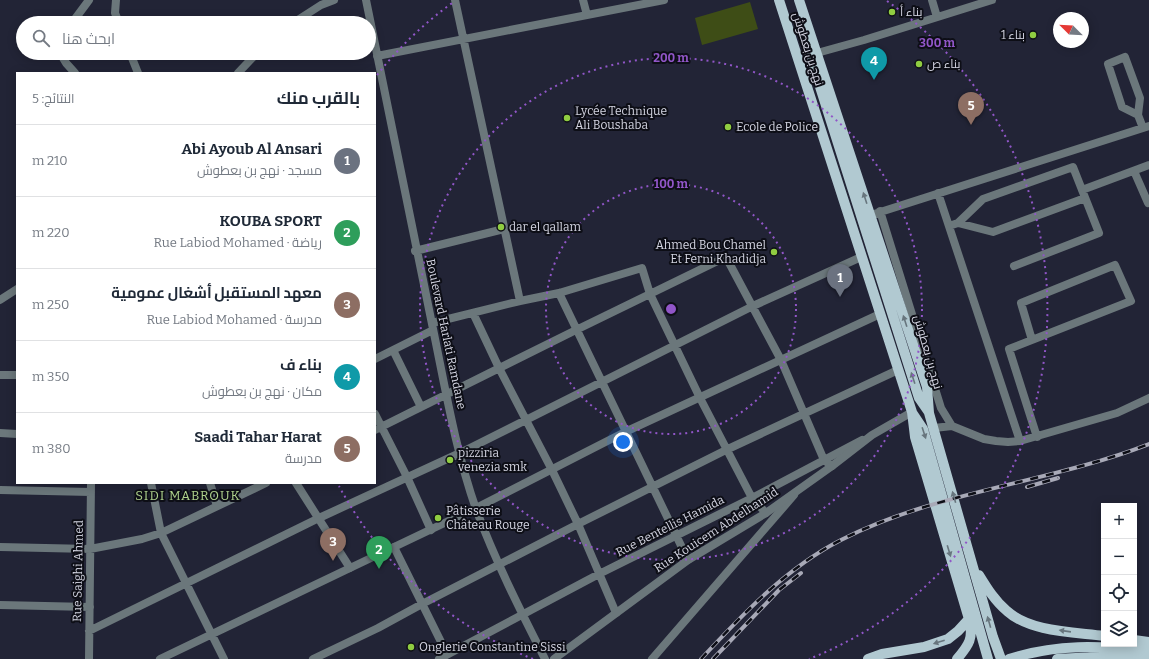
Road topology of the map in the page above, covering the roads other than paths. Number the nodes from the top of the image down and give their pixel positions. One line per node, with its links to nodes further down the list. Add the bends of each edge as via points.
1 (89, 0): 14 (street)
2 (116, 0): 15 (street)
3 (334, 0): 16 (street)
4 (366, 0): 17 (street, Boulevard Harlati Ramdane)
5 (455, 0): 19 (street)
6 (583, 0): 13 (street)
7 (664, 0): 13 (street)
8 (793, 0): 68 (main road, نهج بن بعطوش, one-way to 8, via 919,398)
9 (800, 0): 21 (main road, نهج بن بعطوش)
10 (932, 0): 18 (street)
11 (992, 0): 18 (street)
12 (779, 1): 41 (main road, نهج بن بعطوش); 58 (main road, نهج بن بعطوش, via 881,302)
13 (587, 15): 19 (street)
14 (77, 16)
15 (116, 16)
16 (304, 16)
17 (369, 16)
18 (937, 17): 21 (street)
19 (463, 40): 22 (street); 39 (street)
20 (376, 51): 22 (street, Boulevard Harlati Ramdane)
21 (817, 53): 36 (main road, نهج بن بعطوش, one-way to 21)
22 (377, 56): 40 (street, Boulevard Harlati Ramdane)
23 (64, 60): 26 (street)
24 (133, 60): 27 (street)
25 (250, 60): 28 (street)
26 (74, 72)
27 (138, 72)
28 (239, 72)
29 (1138, 115): 29 (street, via 1140,98 1125,57 1108,64 1122,108); 30 (street)
30 (1146, 127): 33 (street)
31 (1149, 165): 32 (street)
32 (1134, 171): 34 (street); 35 (street)
33 (938, 193): 36 (street); 38 (street)
34 (1084, 194): 37 (street, via 993,232); 37 (street, via 1073,167 983,200); 42 (street, via 1099,232)
35 (1148, 203)
36 (875, 213): 68 (main road, نهج بن بعطوش, one-way to 36, via 927,387); 71 (street, via 942,408)
37 (958, 223): 38 (street)
38 (949, 226): 79 (street)
39 (504, 229): 40 (street); 47 (street)
40 (415, 250): 51 (street, Boulevard Harlati Ramdane)
41 (861, 257): 48 (street); 49 (main road, نهج بن بعطوش)
42 (1014, 266)
43 (16, 290): 46 (street)
44 (559, 293): 45 (street, via 642,268); 47 (street); 52 (street)
45 (650, 294): 48 (street, via 726,257); 52 (street); 54 (street)
46 (0, 300)
47 (520, 301): 50 (street)
48 (752, 306): 54 (street); 57 (street)
49 (879, 312): 57 (street); 58 (main road, نهج بن بعطوش)
50 (473, 313): 51 (street); 59 (street)
51 (432, 327): 55 (street); 63 (street, Boulevard Harlati Ramdane)
52 (576, 330): 59 (street); 62 (street)
53 (1032, 340): 53 (street, via 1131,301 1115,265 1021,303); 78 (street, via 1009,349)
54 (674, 346): 62 (street); 64 (street)
55 (393, 350): 56 (street); 66 (street)
56 (376, 358)
57 (781, 360): 64 (street); 69 (street)
58 (897, 367): 67 (main road); 69 (street)
59 (499, 368): 63 (street); 70 (street)
60 (0, 374): 61 (street)
61 (16, 375)
62 (601, 382): 70 (street); 74 (street)
63 (446, 395): 66 (street); 81 (street, Boulevard Harlati Ramdane)
64 (700, 398): 74 (street); 80 (street)
65 (1149, 398): 78 (street, via 1117,413)
66 (421, 407): 72 (street)
67 (912, 412): 77 (street, Rue Bentellis Hamida); 82 (main road, one-way to 82, via 924,429)
68 (929, 413): 73 (main road)
69 (804, 414): 80 (street); 83 (street)
70 (525, 419): 81 (street); 85 (street)
71 (952, 426): 73 (street); 79 (street, via 984,439)
72 (378, 428): 86 (street)
73 (934, 428): 110 (main road, one-way to 73)
74 (625, 432): 85 (street); 92 (street)
75 (0, 434): 76 (street)
76 (16, 434)
77 (872, 434): 83 (street, Rue Bentellis Hamida); 84 (street, Rue Kouicem Abdelhamid)
78 (1037, 437): 79 (street)
79 (1020, 441)
80 (728, 449): 92 (street); 96 (street)
81 (460, 453): 86 (street); 98 (street, Boulevard Harlati Ramdane)
82 (926, 459): 119 (main road, one-way to 119); 135 (main road)
83 (824, 460): 84 (street); 96 (street, Rue Bentellis Hamida)
84 (832, 466): 94 (street, Rue Kouicem Abdelhamid)
85 (552, 470): 98 (street); 101 (street)
86 (407, 477): 100 (street); 102 (street)
87 (91, 484): 95 (street, Rue Saighi Ahmed)
88 (151, 484): 103 (street)
89 (210, 484): 97 (street)
90 (264, 484): 97 (street)
91 (297, 484): 100 (street)
92 (653, 486): 101 (street); 104 (street)
93 (0, 490): 95 (street)
94 (798, 490): 99 (street, Rue Kouicem Abdelhamid); 132 (street)
95 (91, 492): 107 (street, Rue Saighi Ahmed)
96 (752, 498): 99 (street); 104 (street, Rue Bentellis Hamida)
97 (217, 506): 103 (street)
98 (476, 508): 102 (street); 109 (street, Boulevard Harlati Ramdane)
99 (766, 513): 108 (street, Rue Kouicem Abdelhamid)
100 (319, 518): 111 (street); 113 (street)
101 (578, 524): 109 (street); 112 (street)
102 (431, 530): 106 (street)
103 (161, 533): 107 (street, via 142,540); 113 (street)
104 (677, 536): 108 (street); 112 (street, Rue Bentellis Hamida)
105 (0, 547): 107 (street)
106 (394, 547): 111 (street); 114 (street)
107 (90, 549): 116 (street, Rue Saighi Ahmed)
108 (688, 560): 117 (street, Rue Kouicem Abdelhamid)
109 (499, 564): 114 (street); 118 (street, Boulevard Harlati Ramdane)
110 (973, 567): 122 (main road, one-way to 110, via 1048,629 1024,623 1008,613 995,600); 136 (main road, one-way to 110)
111 (350, 568): 121 (street)
112 (599, 574): 117 (street); 118 (street, Rue Bentellis Hamida)
113 (187, 583): 120 (street); 121 (street)
114 (422, 604): 123 (street); 129 (street)
115 (0, 605): 116 (street)
116 (90, 607): 120 (street, Rue Saighi Ahmed)
117 (616, 613): 131 (street, Rue Kouicem Abdelhamid)
118 (523, 615): 123 (street, Rue Bentellis Hamida); 130 (street, Boulevard Harlati Ramdane)
119 (969, 619): 133 (main road, one-way to 133, via 948,639); 134 (main road, via 971,639)
120 (89, 631): 126 (street, Rue Saighi Ahmed)
121 (211, 634): 127 (street); 128 (street)
122 (1101, 636)
123 (443, 657)
124 (1103, 658): 125 (main road); 138 (main road)
125 (1145, 658): 137 (main road, via 1123,649 1084,646 1055,648)
126 (89, 659)
127 (160, 659)
128 (224, 659)
129 (313, 659)
130 (545, 659)
131 (554, 659)
132 (652, 659)
133 (868, 659)
134 (957, 659)
135 (988, 659)
136 (1001, 659)
137 (1009, 659)
138 (1057, 659)

